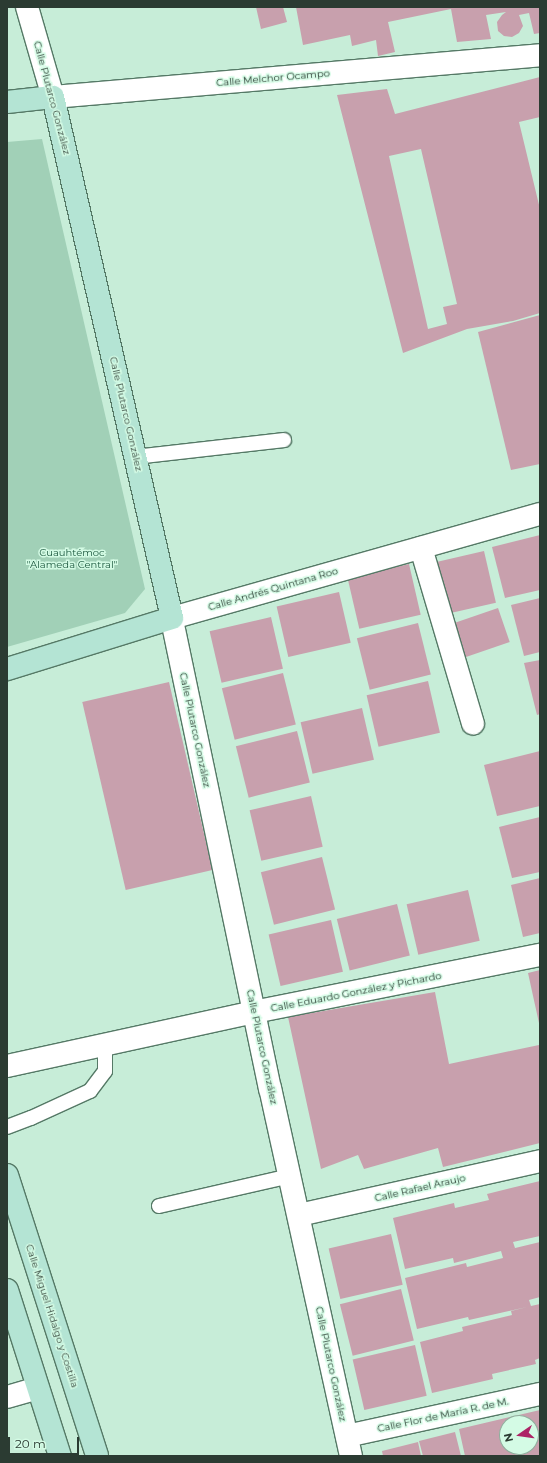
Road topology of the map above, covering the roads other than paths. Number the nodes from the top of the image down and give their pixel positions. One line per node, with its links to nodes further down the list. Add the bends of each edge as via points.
1 (27, 7): 3 (street, Calle Plutarco González)
2 (540, 55): 3 (street, Calle Melchor Ocampo)
3 (53, 97): 4 (main road, Calle Melchor Ocampo); 6 (main road, Calle Plutarco González)
4 (7, 102)
5 (284, 440): 6 (lane)
6 (135, 457): 9 (main road, Calle Plutarco González)
7 (540, 514): 8 (street, Calle Andrés Quintana Roo)
8 (421, 548): 9 (street, Calle Andrés Quintana Roo); 11 (street)
9 (172, 618): 10 (main road, Calle Andrés Quintana Roo); 13 (street, Calle Plutarco González)
10 (7, 669)
11 (474, 723)
12 (540, 956): 13 (street, Calle Eduardo González y Pichardo)
13 (254, 1012): 14 (street, Calle Eduardo González y Pichardo); 19 (street, Calle Plutarco González)
14 (105, 1044): 15 (street, Calle Eduardo González y Pichardo); 16 (lane, via 105,1071 90,1091)
15 (7, 1066)
16 (7, 1127)
17 (540, 1161): 21 (street, Calle Rafael Araujo)
18 (7, 1175): 28 (main road, Calle Miguel Hidalgo y Costilla)
19 (290, 1176): 20 (lane); 21 (street, Calle Plutarco González)
20 (159, 1206)
21 (299, 1215): 26 (street, Calle Plutarco González)
22 (7, 1290): 23 (main road)
23 (38, 1388): 25 (street); 27 (main road)
24 (540, 1394): 26 (street, Calle Flor de María R. de M.)
25 (7, 1397)
26 (349, 1446)
27 (60, 1456)
28 (97, 1456)

